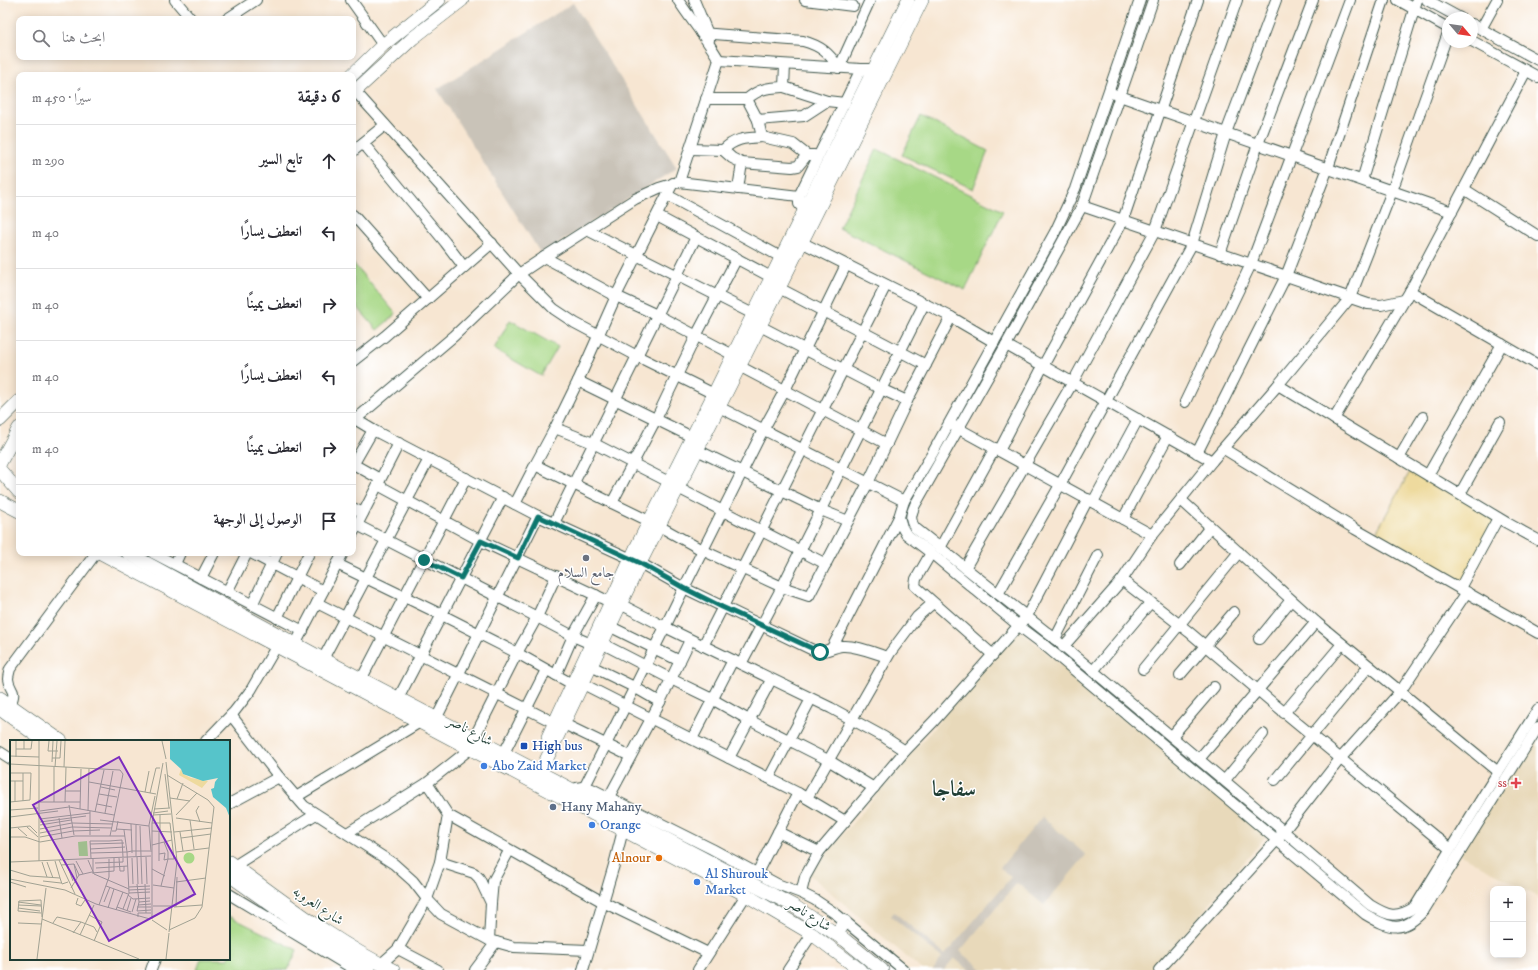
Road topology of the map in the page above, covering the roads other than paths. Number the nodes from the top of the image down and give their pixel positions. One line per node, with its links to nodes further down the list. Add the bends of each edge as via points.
1 (176, 0): 26 (street)
2 (256, 0): 27 (street)
3 (351, 0): 34 (street)
4 (439, 0): 34 (main road)
5 (462, 0): 45 (main road, via 413,38)
6 (679, 0): 32 (street)
7 (694, 0): 32 (street)
8 (805, 0): 23 (street)
9 (870, 0): 28 (street)
10 (908, 0): 40 (main road)
11 (922, 0): 86 (main road)
12 (1140, 0): 46 (street)
13 (1153, 0): 48 (street)
14 (1198, 0): 53 (street)
15 (1237, 0): 55 (street)
16 (1276, 0): 57 (street)
17 (1313, 0): 60 (street)
18 (1350, 0): 66 (street)
19 (1384, 0): 68 (street)
20 (1400, 0): 24 (street)
21 (1427, 0): 25 (street)
22 (1497, 0): 30 (street)
23 (852, 3): 28 (street)
24 (1415, 4): 29 (street); 69 (street)
25 (1449, 12)
26 (189, 16)
27 (232, 16)
28 (862, 17): 39 (street)
29 (1442, 24)
30 (1478, 24)
31 (1478, 28): 37 (street)
32 (706, 36): 36 (street); 39 (street, via 807,42 829,53)
33 (1478, 44): 41 (street)
34 (382, 45): 42 (main road)
35 (1443, 48): 73 (street)
36 (719, 60): 38 (street); 49 (street)
37 (1538, 60)
38 (784, 65): 39 (street); 44 (street)
39 (839, 68): 40 (street)
40 (867, 69): 52 (street); 77 (main road)
41 (1526, 71): 43 (street); 72 (street)
42 (355, 72)
43 (1538, 77)
44 (784, 87): 50 (street, via 766,88 755,92); 51 (street)
45 (356, 90)
46 (1108, 92): 48 (street); 94 (street, via 1075,189)
47 (356, 94): 56 (street)
48 (1120, 96): 53 (street); 76 (street)
49 (706, 99): 50 (street); 62 (street)
50 (747, 99): 54 (street)
51 (827, 101): 52 (street); 54 (street, via 804,116)
52 (845, 103): 65 (street)
53 (1160, 110): 55 (street); 81 (street)
54 (758, 120): 58 (street)
55 (1194, 123): 57 (street); 83 (street)
56 (385, 125): 59 (street); 87 (street)
57 (1226, 133): 60 (street); 88 (street)
58 (762, 136): 63 (street, via 738,139); 64 (street, via 793,144)
59 (363, 143): 61 (street); 97 (street)
60 (1258, 144): 66 (street); 89 (street)
61 (356, 149)
62 (690, 149): 63 (street); 70 (street)
63 (723, 150): 67 (street)
64 (807, 155): 65 (street); 67 (street, via 798,166 792,167)
65 (819, 155): 75 (street)
66 (1293, 156): 68 (street); 95 (street)
67 (742, 163): 71 (street)
68 (1328, 168): 69 (street); 101 (street)
69 (1362, 180): 73 (street)
70 (676, 183): 71 (street); 74 (street); 82 (street, via 635,199)
71 (738, 189): 75 (street)
72 (1464, 189): 78 (street); 84 (street)
73 (1392, 191): 78 (street); 108 (street)
74 (667, 196): 79 (street); 92 (street)
75 (799, 196): 77 (street, via 799,204)
76 (1082, 206): 81 (street); 98 (street)
77 (804, 210): 92 (main road)
78 (1452, 212): 105 (street)
79 (657, 216): 85 (street); 90 (street)
80 (356, 218): 109 (street)
81 (1124, 220): 83 (street); 130 (street)
82 (587, 230): 90 (street); 91 (street)
83 (1155, 231): 88 (street); 134 (street)
84 (1538, 236)
85 (696, 237): 93 (street); 100 (street)
86 (801, 242): 96 (street); 104 (main road)
87 (492, 243): 97 (street); 99 (street)
88 (1192, 244): 89 (street); 141 (street)
89 (1220, 254): 95 (street)
90 (637, 255): 100 (street); 107 (street)
91 (544, 257): 99 (street); 107 (street)
92 (781, 257): 102 (main road)
93 (737, 258): 102 (street); 106 (street)
94 (1039, 261): 98 (street); 120 (street)
95 (1252, 264): 101 (street); 142 (street)
96 (846, 265): 103 (street); 112 (street)
97 (464, 267): 109 (street)
98 (1049, 267): 122 (street)
99 (520, 274): 118 (street, via 559,313); 146 (street, via 454,336)
100 (677, 274): 106 (street); 114 (street)
101 (1286, 276): 108 (street); 169 (street)
102 (771, 277): 113 (main road)
103 (886, 285): 111 (street); 117 (street)
104 (779, 288): 112 (street); 116 (main road)
105 (1410, 291): 110 (street); 121 (street)
106 (717, 295): 113 (street); 119 (street)
107 (616, 296): 114 (street); 118 (street)
108 (1350, 298): 110 (street, via 1381,305); 135 (street)
109 (428, 299): 125 (street, via 385,336)
110 (1404, 300): 151 (street)
111 (924, 304): 115 (street); 124 (street)
112 (823, 311): 117 (street); 123 (street)
113 (753, 314): 127 (main road)
114 (657, 315): 119 (street); 126 (street)
115 (951, 318): 120 (street); 128 (street)
116 (760, 326): 123 (street); 127 (main road)
117 (862, 332): 124 (street); 131 (street)
118 (598, 335): 126 (street); 133 (street)
119 (696, 336): 127 (street); 132 (street)
120 (994, 342): 154 (street)
121 (1502, 344): 129 (street); 182 (street)
122 (1006, 345): 130 (street); 154 (street)
123 (804, 349): 131 (street); 137 (street)
124 (901, 351): 128 (street); 136 (street)
125 (356, 355)
126 (637, 356): 132 (street); 139 (street)
127 (736, 360): 137 (street); 138 (main road); 144 (main road)
128 (926, 365): 140 (street)
129 (1538, 365)
130 (1043, 366): 134 (street); 168 (street)
131 (844, 370): 136 (street); 145 (street)
132 (676, 375): 138 (street); 149 (street)
133 (578, 381): 139 (street); 155 (street)
134 (1072, 382): 141 (street); 177 (street)
135 (1278, 385): 151 (street); 165 (street)
136 (881, 389): 140 (street); 156 (street)
137 (785, 390): 145 (street); 158 (street)
138 (714, 394): 161 (main road)
139 (616, 400): 149 (street); 163 (street)
140 (907, 401): 164 (street)
141 (1105, 401): 150 (street); 188 (street)
142 (1185, 402)
143 (16, 404): 152 (main road)
144 (719, 407): 158 (street); 166 (main road)
145 (823, 410): 156 (street); 167 (street)
146 (356, 416)
147 (1423, 417): 170 (street)
148 (356, 419): 157 (street)
149 (656, 419): 161 (street); 175 (street)
150 (1138, 419): 160 (street); 197 (street)
151 (1334, 419): 170 (street)
152 (0, 420)
153 (1500, 422): 191 (street)
154 (953, 426): 168 (street); 196 (street); 223 (street, via 911,515 915,528)
155 (554, 428): 163 (street); 176 (street)
156 (861, 429): 164 (street); 180 (street)
157 (373, 430): 162 (street); 172 (street)
158 (763, 430): 167 (street); 181 (street)
159 (16, 434): 174 (main road)
160 (1168, 436): 169 (street); 208 (street)
161 (692, 437): 187 (main road)
162 (399, 443): 171 (street); 184 (street)
163 (593, 443): 175 (street); 185 (street)
164 (887, 444): 186 (street)
165 (1224, 449): 173 (street); 255 (street, via 1355,529)
166 (697, 450): 181 (street); 187 (main road)
167 (802, 450): 180 (street); 190 (street)
168 (997, 450): 177 (street); 223 (street)
169 (1197, 453): 173 (street)
170 (1399, 458): 182 (street)
171 (429, 459): 183 (street); 195 (street)
172 (356, 460)
173 (1212, 461): 193 (street)
174 (0, 463)
175 (632, 463): 187 (street); 198 (street)
176 (535, 465): 185 (street); 199 (street)
177 (1026, 465): 188 (street); 245 (street)
178 (356, 467): 184 (street)
179 (0, 470): 189 (main road)
180 (840, 470): 186 (street); 203 (street)
181 (742, 472): 190 (street); 202 (street)
182 (1428, 475): 191 (street)
183 (466, 478): 192 (street); 209 (street)
184 (379, 482): 195 (street); 204 (street)
185 (573, 483): 198 (street); 211 (street)
186 (868, 483): 196 (street); 210 (street)
187 (674, 485): 202 (street); 212 (main road)
188 (1060, 485): 197 (street); 258 (street)
189 (16, 488)
190 (781, 491): 203 (street); 216 (street)
191 (1460, 494): 207 (street)
192 (502, 497): 199 (street); 220 (street)
193 (1181, 500): 213 (street); 217 (street)
194 (0, 501): 200 (main road)
195 (407, 501): 209 (street); 218 (street)
196 (904, 501): 206 (street)
197 (1091, 501): 208 (street); 272 (street)
198 (612, 503): 212 (street)
199 (515, 504): 205 (street)
200 (16, 509)
201 (356, 510): 204 (street)
202 (723, 510): 216 (street); 221 (street)
203 (821, 510): 210 (street); 222 (street)
204 (363, 513): 214 (street)
205 (538, 516): 211 (street); 236 (street)
206 (899, 517): 223 (street, via 903,531 910,538); 296 (street)
207 (1498, 518): 219 (street); 255 (street)
208 (1123, 519): 217 (street)
209 (444, 521): 220 (street); 237 (street)
210 (848, 521): 242 (street)
211 (554, 523): 238 (street)
212 (654, 524): 221 (street); 238 (main road)
213 (1210, 526): 224 (street); 243 (street)
214 (356, 527)
215 (356, 529): 218 (street)
216 (761, 530): 222 (street); 244 (street)
217 (1152, 535): 252 (street)
218 (386, 540): 237 (street); 249 (street)
219 (1538, 540)
220 (481, 541): 236 (street); 251 (street)
221 (702, 550): 244 (street); 254 (street)
222 (800, 550): 242 (street); 253 (street)
223 (936, 550): 245 (street); 265 (street, via 914,585); 279 (street)
224 (1239, 552): 262 (street); 276 (street)
225 (1098, 555): 286 (street)
226 (94, 556): 327 (street, via 10,669 8,678 14,697)
227 (107, 556): 246 (main road, شارع ناصر)
228 (179, 556): 239 (street)
229 (212, 556): 250 (street)
230 (245, 556): 257 (street)
231 (257, 556): 240 (street)
232 (276, 556): 240 (street)
233 (308, 556): 248 (street)
234 (342, 556): 241 (street)
235 (148, 557): 239 (street); 246 (main road); 289 (main road, شارع ناصر)
236 (518, 558): 247 (street); 261 (street)
237 (424, 560): 251 (street); 260 (street)
238 (635, 561): 254 (street); 264 (main road)
239 (175, 564): 250 (street)
240 (272, 564): 248 (street); 267 (street)
241 (338, 564): 249 (street); 256 (street)
242 (826, 564): 253 (street, via 810,596)
243 (1180, 565)
244 (742, 568): 253 (street); 268 (street)
245 (966, 568): 258 (street)
246 (135, 571): 292 (main road, شارع ناصر)
247 (556, 576): 259 (street); 271 (street)
248 (297, 577): 256 (street); 273 (street)
249 (366, 577): 260 (street); 274 (street)
250 (201, 578): 257 (street)
251 (461, 578): 261 (street); 270 (street)
252 (1122, 580): 266 (street); 295 (street)
253 (782, 587): 277 (street)
254 (684, 588): 268 (street); 280 (street)
255 (1464, 590): 282 (street); 321 (street)
256 (323, 591): 263 (street)
257 (227, 592): 267 (street)
258 (998, 594): 272 (street)
259 (596, 595): 264 (street); 284 (street)
260 (404, 596): 270 (street); 285 (street)
261 (498, 597): 271 (street); 283 (street)
262 (1291, 600): 275 (street); 287 (street)
263 (317, 603): 274 (street); 281 (street)
264 (615, 603): 278 (main road); 280 (street); 290 (main road)
265 (933, 603): 300 (street); 301 (street, via 913,622)
266 (1150, 603): 276 (street); 310 (street)
267 (252, 605): 273 (street)
268 (722, 607): 277 (street); 293 (street)
269 (1234, 612): 294 (street)
270 (442, 615): 283 (street); 299 (street)
271 (537, 616): 284 (street); 298 (street)
272 (1027, 616): 279 (street); 286 (street)
273 (277, 618): 281 (street)
274 (345, 618): 285 (street); 302 (street)
275 (1316, 622): 291 (street); 320 (street)
276 (1179, 624): 294 (street); 308 (street)
277 (762, 625): 296 (street, via 817,652); 304 (street)
278 (609, 626): 290 (main road); 297 (street)
279 (1019, 626): 300 (street); 380 (street)
280 (665, 627): 288 (street); 297 (street)
281 (303, 631): 289 (street)
282 (1538, 633)
283 (479, 635): 298 (street); 311 (street)
284 (573, 636): 290 (street); 312 (street)
285 (383, 637): 299 (street); 317 (street)
286 (1055, 639): 295 (street)
287 (1259, 639)
288 (690, 640): 293 (street); 303 (street)
289 (296, 643): 302 (main road, شارع ناصر)
290 (596, 644): 305 (main road); 306 (street); 316 (main road)
291 (1342, 644): 307 (street); 331 (street)
292 (276, 646): 317 (main road, شارع ناصر); 332 (street, via 252,690)
293 (703, 646): 304 (street)
294 (1205, 646): 313 (street); 320 (street)
295 (1063, 647): 310 (street)
296 (832, 648): 301 (street, via 848,646)
297 (654, 649): 303 (street); 306 (street)
298 (517, 653): 309 (street); 322 (street)
299 (420, 655): 311 (street); 323 (street)
300 (993, 655): 349 (street)
301 (888, 657): 334 (street)
302 (323, 659): 317 (main road, شارع ناصر)
303 (680, 661): 314 (street)
304 (737, 662): 315 (street); 324 (street)
305 (591, 666): 316 (main road); 318 (street)
306 (646, 666): 314 (street); 318 (street)
307 (1369, 666): 321 (street); 340 (street)
308 (1143, 669)
309 (546, 670): 312 (street); 329 (street)
310 (1093, 671): 341 (street)
311 (459, 675): 322 (street); 336 (street)
312 (556, 675): 316 (street)
313 (1180, 675)
314 (671, 679): 324 (street); 326 (street)
315 (771, 680): 325 (street); 335 (street)
316 (578, 684): 328 (street); 337 (main road)
317 (366, 685): 323 (main road, شارع ناصر); 336 (main road, شارع ناصر)
318 (634, 687): 326 (street); 328 (street)
319 (1214, 688): 341 (street)
320 (1258, 690): 331 (street); 356 (street)
321 (1400, 692): 357 (street); 360 (street)
322 (497, 693): 329 (street); 347 (street)
323 (399, 698): 336 (main road, شارع ناصر)
324 (712, 699): 335 (street); 342 (street)
325 (811, 699): 334 (street); 346 (street)
326 (660, 702): 333 (street)
327 (3, 704): 343 (main road); 344 (main road)
328 (625, 706): 333 (street); 348 (street)
329 (526, 709): 337 (street); 352 (street)
330 (1538, 709): 360 (street)
331 (1284, 713): 340 (street)
332 (231, 715): 345 (street); 361 (street)
333 (650, 718): 342 (street); 353 (street)
334 (851, 719): 349 (street); 358 (street)
335 (749, 720): 346 (street); 355 (street)
336 (429, 723): 347 (main road, شارع ناصر); 369 (street)
337 (559, 724): 348 (street); 359 (main road)
338 (1538, 727): 380 (street, via 1416,920 1402,926 1389,926 1365,914)
339 (1263, 734): 363 (street)
340 (1311, 735): 357 (street); 364 (street)
341 (1172, 736): 356 (street)
342 (692, 739): 355 (street)
343 (43, 740)
344 (59, 740)
345 (207, 740)
346 (789, 740): 358 (street); 362 (street)
347 (472, 743): 351 (main road, شارع ناصر); 365 (street)
348 (605, 744): 353 (street); 366 (street)
349 (905, 751): 367 (street)
350 (0, 752): 354 (street)
351 (489, 752): 352 (main road, شارع ناصر); 376 (main road, شارع ناصر)
352 (504, 753): 359 (main road, شارع ناصر)
353 (630, 756): 370 (street)
354 (10, 758)
355 (729, 758): 362 (street)
356 (1200, 759): 363 (street)
357 (1340, 759): 377 (street); 381 (street)
358 (828, 760): 367 (street); 371 (street)
359 (536, 771): 366 (main road, شارع ناصر)
360 (1498, 772): 381 (street)
361 (279, 778): 369 (street); 372 (street)
362 (769, 778): 368 (street)
363 (1225, 780): 377 (street)
364 (1276, 780)
365 (427, 782): 374 (street); 379 (street)
366 (578, 788): 370 (street); 385 (main road, شارع ناصر)
367 (874, 788): 375 (street)
368 (798, 793): 371 (street); 378 (street)
369 (296, 797): 373 (street)
370 (609, 797): 387 (street)
371 (807, 798): 375 (street)
372 (230, 803)
373 (316, 814): 379 (street); 386 (street)
374 (448, 816): 382 (street); 384 (street)
375 (845, 821): 383 (street)
376 (623, 830): 385 (main road, شارع ناصر); 394 (street)
377 (1284, 831): 380 (street); 381 (street, via 1370,905 1392,916 1404,914 1414,907)
378 (778, 832): 383 (street); 387 (street)
379 (347, 833): 392 (street, via 402,871)
380 (1276, 840): 416 (street)
381 (1450, 849)
382 (509, 851): 393 (street, via 493,881); 394 (street)
383 (819, 852): 389 (street, via 805,877)
384 (440, 862): 392 (street); 393 (street, via 474,873)
385 (696, 862): 391 (main road, شارع ناصر); 398 (main road, شارع ناصر, via 794,906)
386 (234, 871): 388 (main road, شارع العروبه); 404 (main road, شارع العروبه, via 354,949)
387 (757, 873): 389 (street)
388 (252, 892): 395 (street); 408 (main road, شارع العروبه, via 330,947)
389 (801, 893): 396 (street)
390 (230, 895): 395 (street)
391 (746, 896): 397 (main road, شارع ناصر); 402 (street)
392 (427, 899): 399 (street, via 441,914); 400 (street)
393 (491, 902): 399 (street)
394 (603, 902): 401 (street); 402 (street)
395 (245, 904): 407 (street)
396 (845, 922): 398 (main road); 415 (street)
397 (812, 934): 412 (street); 413 (main road, شارع ناصر)
398 (836, 934): 414 (main road, شارع ناصر)
399 (492, 941): 401 (street, via 514,947); 410 (street)
400 (398, 949): 404 (street); 409 (street)
401 (588, 950): 411 (street)
402 (708, 953): 405 (street)
403 (155, 960): 406 (street)
404 (387, 967)
405 (701, 969)
406 (151, 970)
407 (355, 970)
408 (369, 970)
409 (438, 970)
410 (475, 970)
411 (583, 970)
412 (788, 970)
413 (860, 970)
414 (882, 970)
415 (904, 970)
416 (1159, 970)

